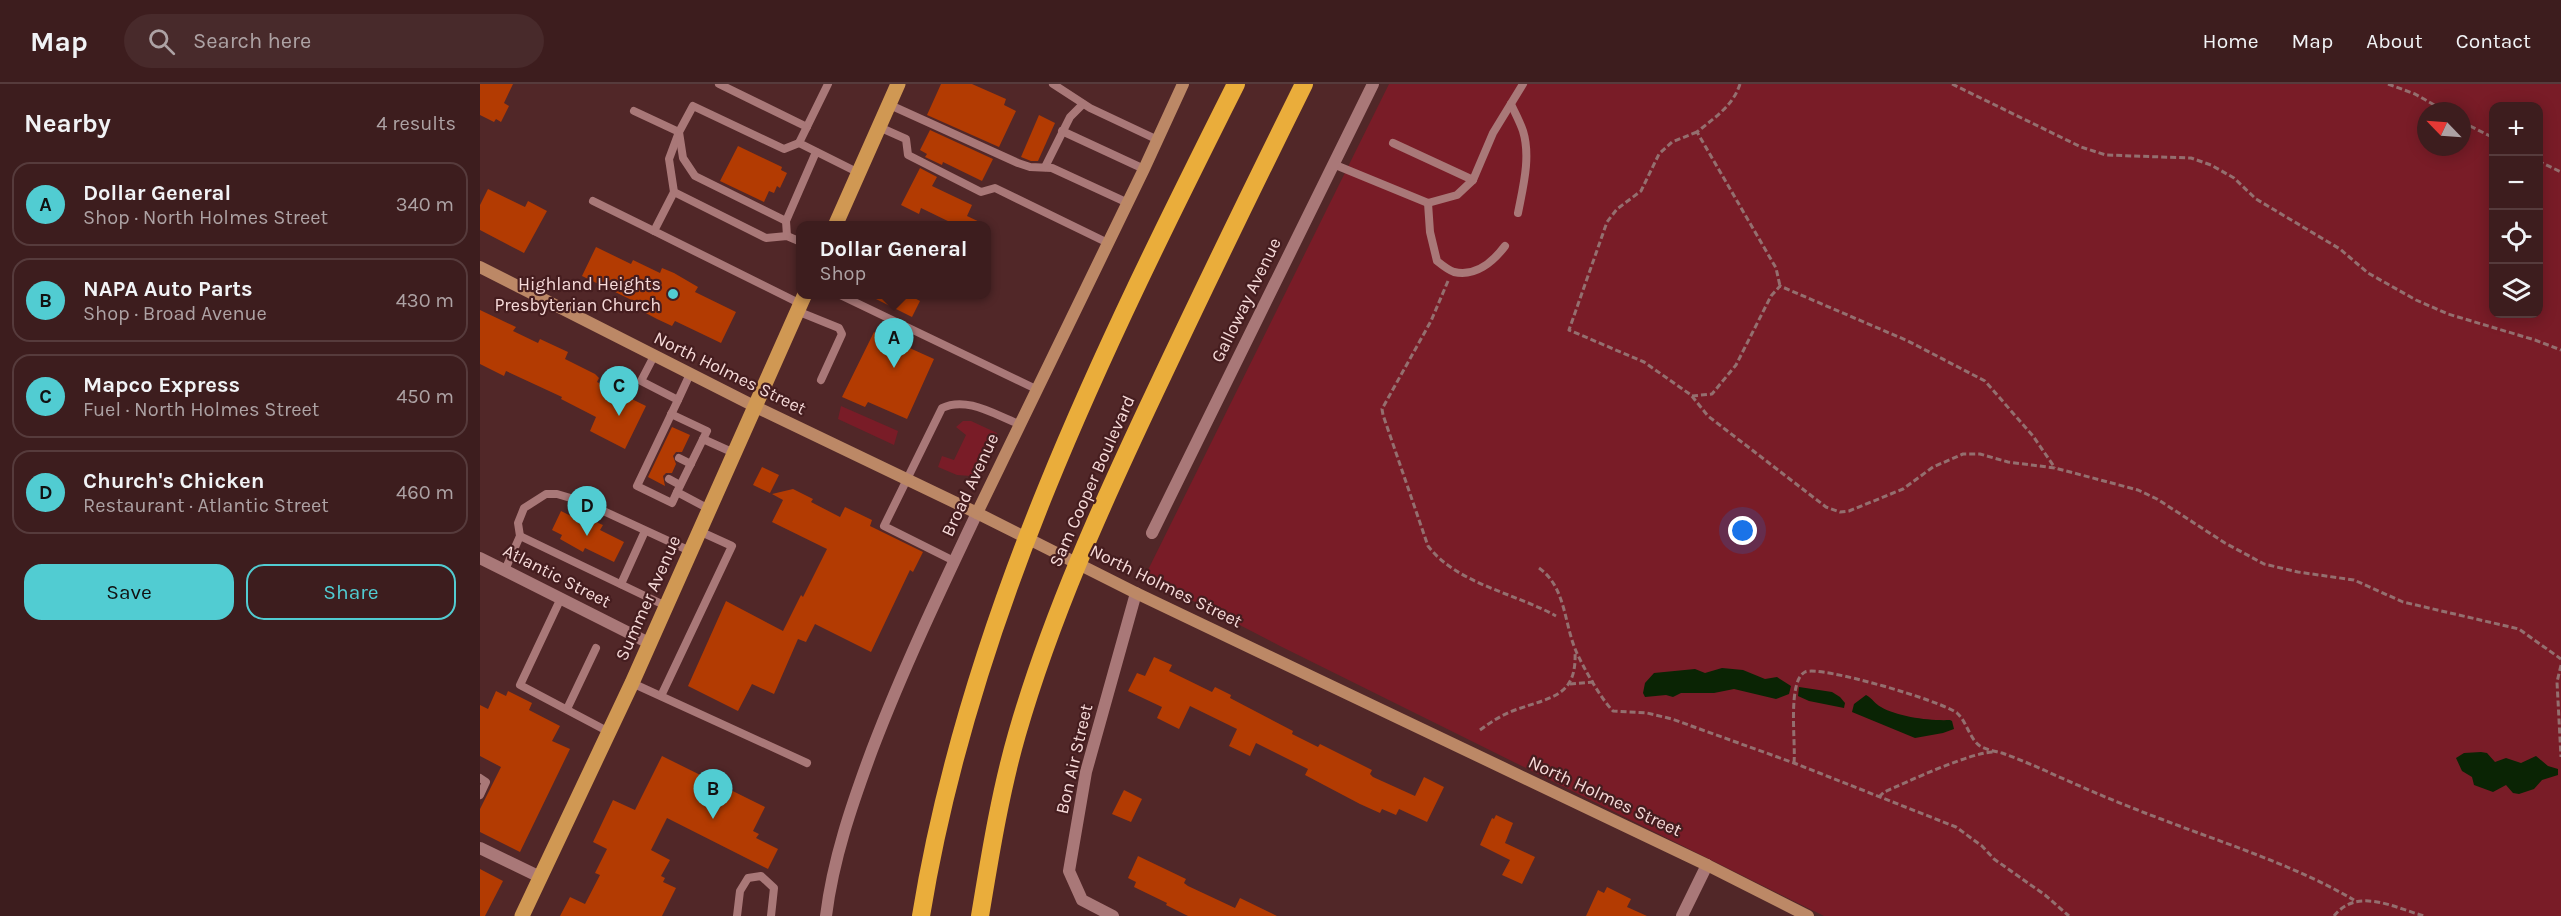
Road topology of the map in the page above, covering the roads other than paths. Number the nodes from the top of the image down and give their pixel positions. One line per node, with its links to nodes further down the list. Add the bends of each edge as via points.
1 (719, 84): 15 (lane)
2 (828, 84): 15 (lane)
3 (898, 84): 13 (main road)
4 (1053, 84): 11 (lane)
5 (1183, 84): 19 (main road, Broad Avenue)
6 (1231, 84): 22 (highway)
7 (1236, 84): 22 (highway, Sam Cooper Boulevard)
8 (1304, 84): 90 (highway, Sam Cooper Boulevard, via 1099,511 1059,611 1017,735)
9 (1374, 84): 24 (street, Galloway Avenue)
10 (1523, 84): 12 (lane)
11 (1083, 104): 17 (lane); 19 (lane)
12 (1511, 104): 28 (lane, via 1493,133); 33 (lane, via 1523,132 1525,158)
13 (890, 105): 16 (main road); 25 (lane, via 1018,163)
14 (634, 111): 18 (lane)
15 (807, 127): 20 (lane)
16 (879, 127): 27 (main road); 39 (lane, via 906,139 908,155 981,192 995,188)
17 (1062, 131): 25 (lane); 26 (lane)
18 (679, 132): 20 (lane, via 693,106 784,149); 29 (lane, via 669,159); 34 (lane, via 683,158 695,176)
19 (1158, 140): 26 (main road, Broad Avenue)
20 (799, 143): 23 (lane)
21 (1393, 143): 28 (lane)
22 (1206, 144): 89 (highway, Sam Cooper Boulevard, via 1121,318 1006,591 963,724)
23 (816, 152): 27 (lane); 34 (lane)
24 (1333, 164): 31 (lane); 63 (street, Galloway Avenue)
25 (1045, 167): 32 (lane)
26 (1144, 169): 32 (main road, Broad Avenue)
27 (859, 173): 35 (main road)
28 (1473, 180): 31 (lane, via 1457,195)
29 (674, 192): 36 (lane); 37 (lane, via 766,238)
30 (593, 201): 36 (lane)
31 (1428, 202): 40 (lane, via 1437,261 1452,271 1466,272 1486,266)
32 (1128, 203): 39 (main road, Broad Avenue)
33 (1518, 213)
34 (786, 220): 37 (lane)
35 (837, 221)
36 (654, 231): 43 (lane)
37 (787, 236): 38 (lane)
38 (796, 240)
39 (1108, 243): 47 (main road, Broad Avenue)
40 (1504, 246)
41 (480, 267): 44 (main road, North Holmes Street)
42 (849, 299): 47 (lane)
43 (801, 303): 46 (lane, via 842,334); 49 (main road, Summer Avenue)
44 (654, 356): 45 (main road, North Holmes Street); 48 (lane, via 641,381)
45 (690, 374): 48 (lane); 49 (main road, North Holmes Street)
46 (821, 381)
47 (1036, 388): 51 (main road, Broad Avenue)
48 (678, 399): 50 (lane)
49 (756, 407): 53 (main road, Summer Avenue); 57 (main road, North Holmes Street)
50 (671, 414): 52 (lane, via 707,431); 58 (lane, via 659,448 636,486 672,502)
51 (1019, 424): 57 (lane, via 965,403 952,403 942,408); 60 (main road, Broad Avenue)
52 (703, 439): 53 (lane); 55 (lane)
53 (734, 453): 59 (main road, Summer Avenue)
54 (679, 458): 55 (lane)
55 (690, 464): 58 (lane)
56 (669, 479): 58 (lane)
57 (906, 480): 60 (main road, North Holmes Street); 67 (lane, via 884,526)
58 (678, 489): 59 (lane)
59 (709, 509): 62 (main road, Summer Avenue)
60 (977, 513): 67 (street, Broad Avenue); 70 (main road, North Holmes Street)
61 (645, 531): 64 (lane, via 584,502 546,494 524,508 518,523); 65 (lane); 69 (lane)
62 (699, 531): 65 (main road, Summer Avenue); 76 (lane, via 732,546)
63 (1152, 533)
64 (520, 536): 68 (lane); 69 (lane)
65 (690, 551): 72 (main road, Summer Avenue)
66 (480, 558): 68 (street, Atlantic Street)
67 (954, 561): 88 (street, Broad Avenue, via 901,675 857,789 830,881)
68 (505, 570): 71 (street, Atlantic Street)
69 (621, 584): 72 (lane)
70 (1136, 593): 83 (main road, North Holmes Street); 91 (street, Bon Air Street, via 1086,772 1069,871 1082,900)
71 (561, 598): 73 (street, Atlantic Street); 77 (lane, via 520,685)
72 (666, 606): 73 (main road, Summer Avenue)
73 (649, 643): 75 (main road, Summer Avenue)
74 (596, 648): 77 (lane)
75 (632, 683): 76 (lane); 78 (main road, Summer Avenue)
76 (661, 696): 79 (lane)
77 (567, 709): 78 (lane)
78 (609, 732): 84 (main road, Summer Avenue)
79 (807, 763)
80 (480, 778): 81 (lane, via 486,782)
81 (480, 795)
82 (480, 848): 84 (street)
83 (1707, 865): 92 (street); 93 (main road, North Holmes Street)
84 (540, 877): 85 (main road, Summer Avenue)
85 (522, 916)
86 (737, 916): 87 (lane, via 740,891 748,878 761,876 774,888)
87 (771, 916)
88 (826, 916)
89 (921, 916)
90 (980, 916)
91 (1113, 916)
92 (1682, 916)
93 (1808, 916)

